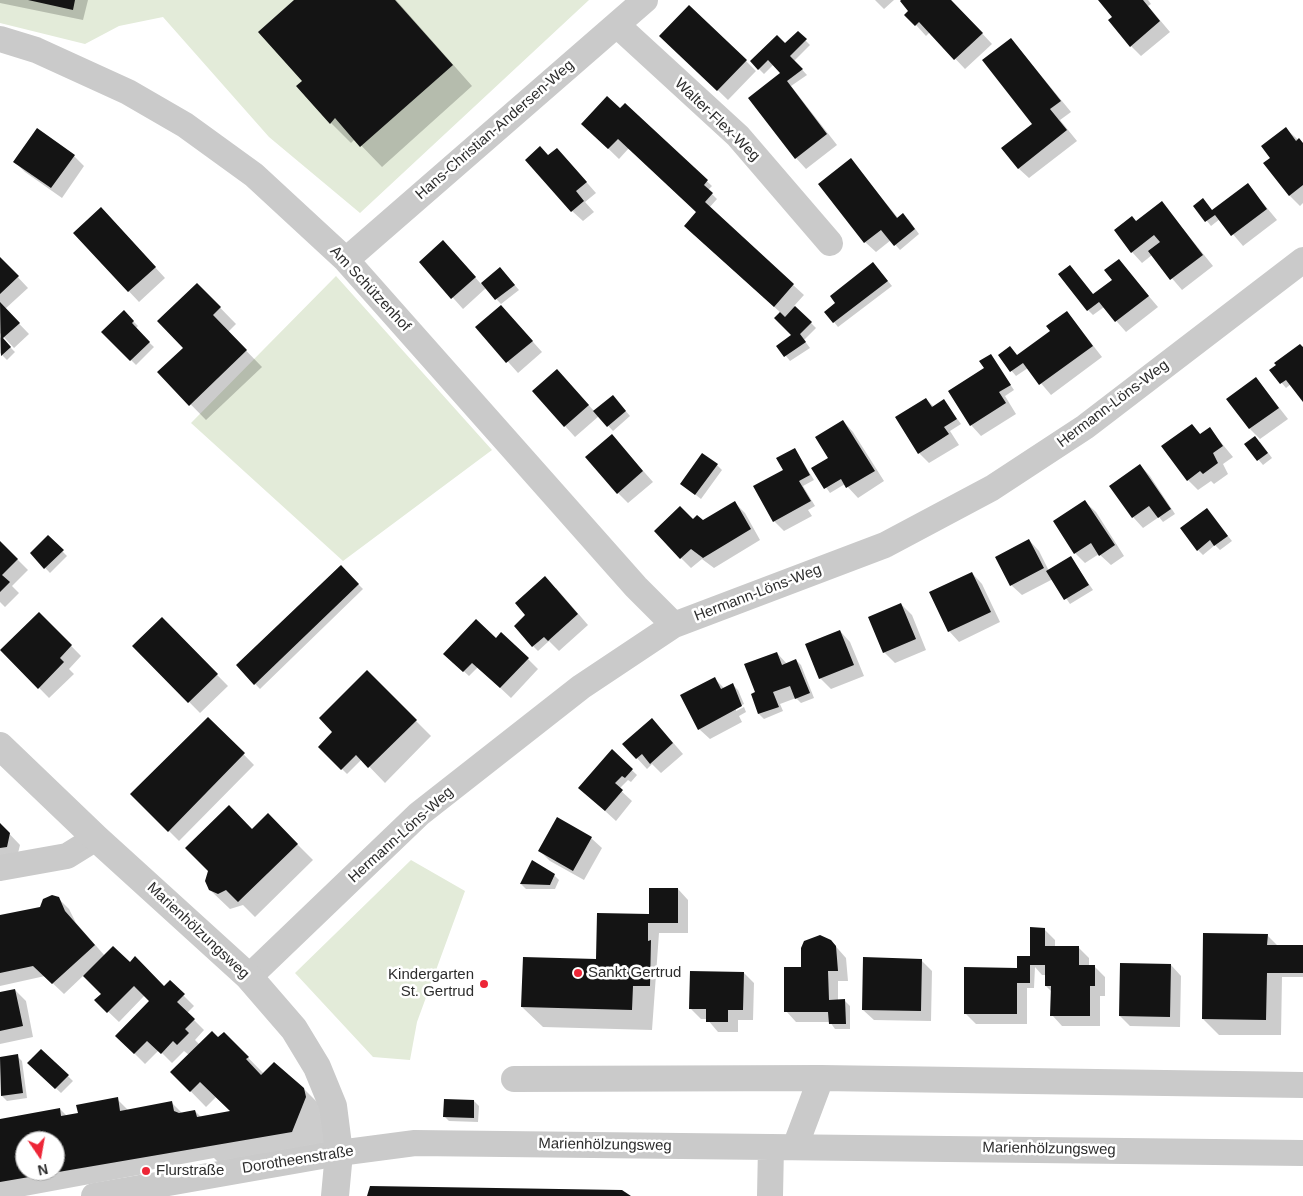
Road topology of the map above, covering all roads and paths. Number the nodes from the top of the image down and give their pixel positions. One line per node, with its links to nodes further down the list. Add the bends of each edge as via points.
1 (645, 0): 2 (street, Hans-Christian-Andersen-Weg)
2 (617, 25): 4 (street, Walter-Flex-Weg, via 738,136); 5 (street, Hans-Christian-Andersen-Weg)
3 (0, 39): 5 (street, Am Schützenhof, via 36,50 128,92 185,125 254,175)
4 (830, 244)
5 (346, 260): 7 (street, Am Schützenhof, via 636,587)
6 (1303, 260): 7 (street, Hermann-Löns-Weg, via 1085,427 992,488 885,545)
7 (674, 625): 11 (street, Hermann-Löns-Weg, via 581,687 419,814)
8 (0, 746): 9 (street, Marienhölzungsweg)
9 (96, 838): 10 (street, via 67,856); 11 (street, Marienhölzungsweg)
10 (0, 868)
11 (249, 977): 17 (street, Marienhölzungsweg, via 294,1029 317,1067 333,1106)
12 (821, 1078): 13 (street); 14 (street); 16 (street)
13 (514, 1079)
14 (1303, 1085)
15 (415, 1143): 16 (street, Marienhölzungsweg); 17 (street, Dorotheenstraße)
16 (783, 1147): 18 (street, Marienhölzungsweg); 21 (street)
17 (339, 1153): 19 (street, Dorotheenstraße); 20 (street)
18 (1303, 1153)
19 (94, 1196)
20 (335, 1196)
21 (770, 1196)

